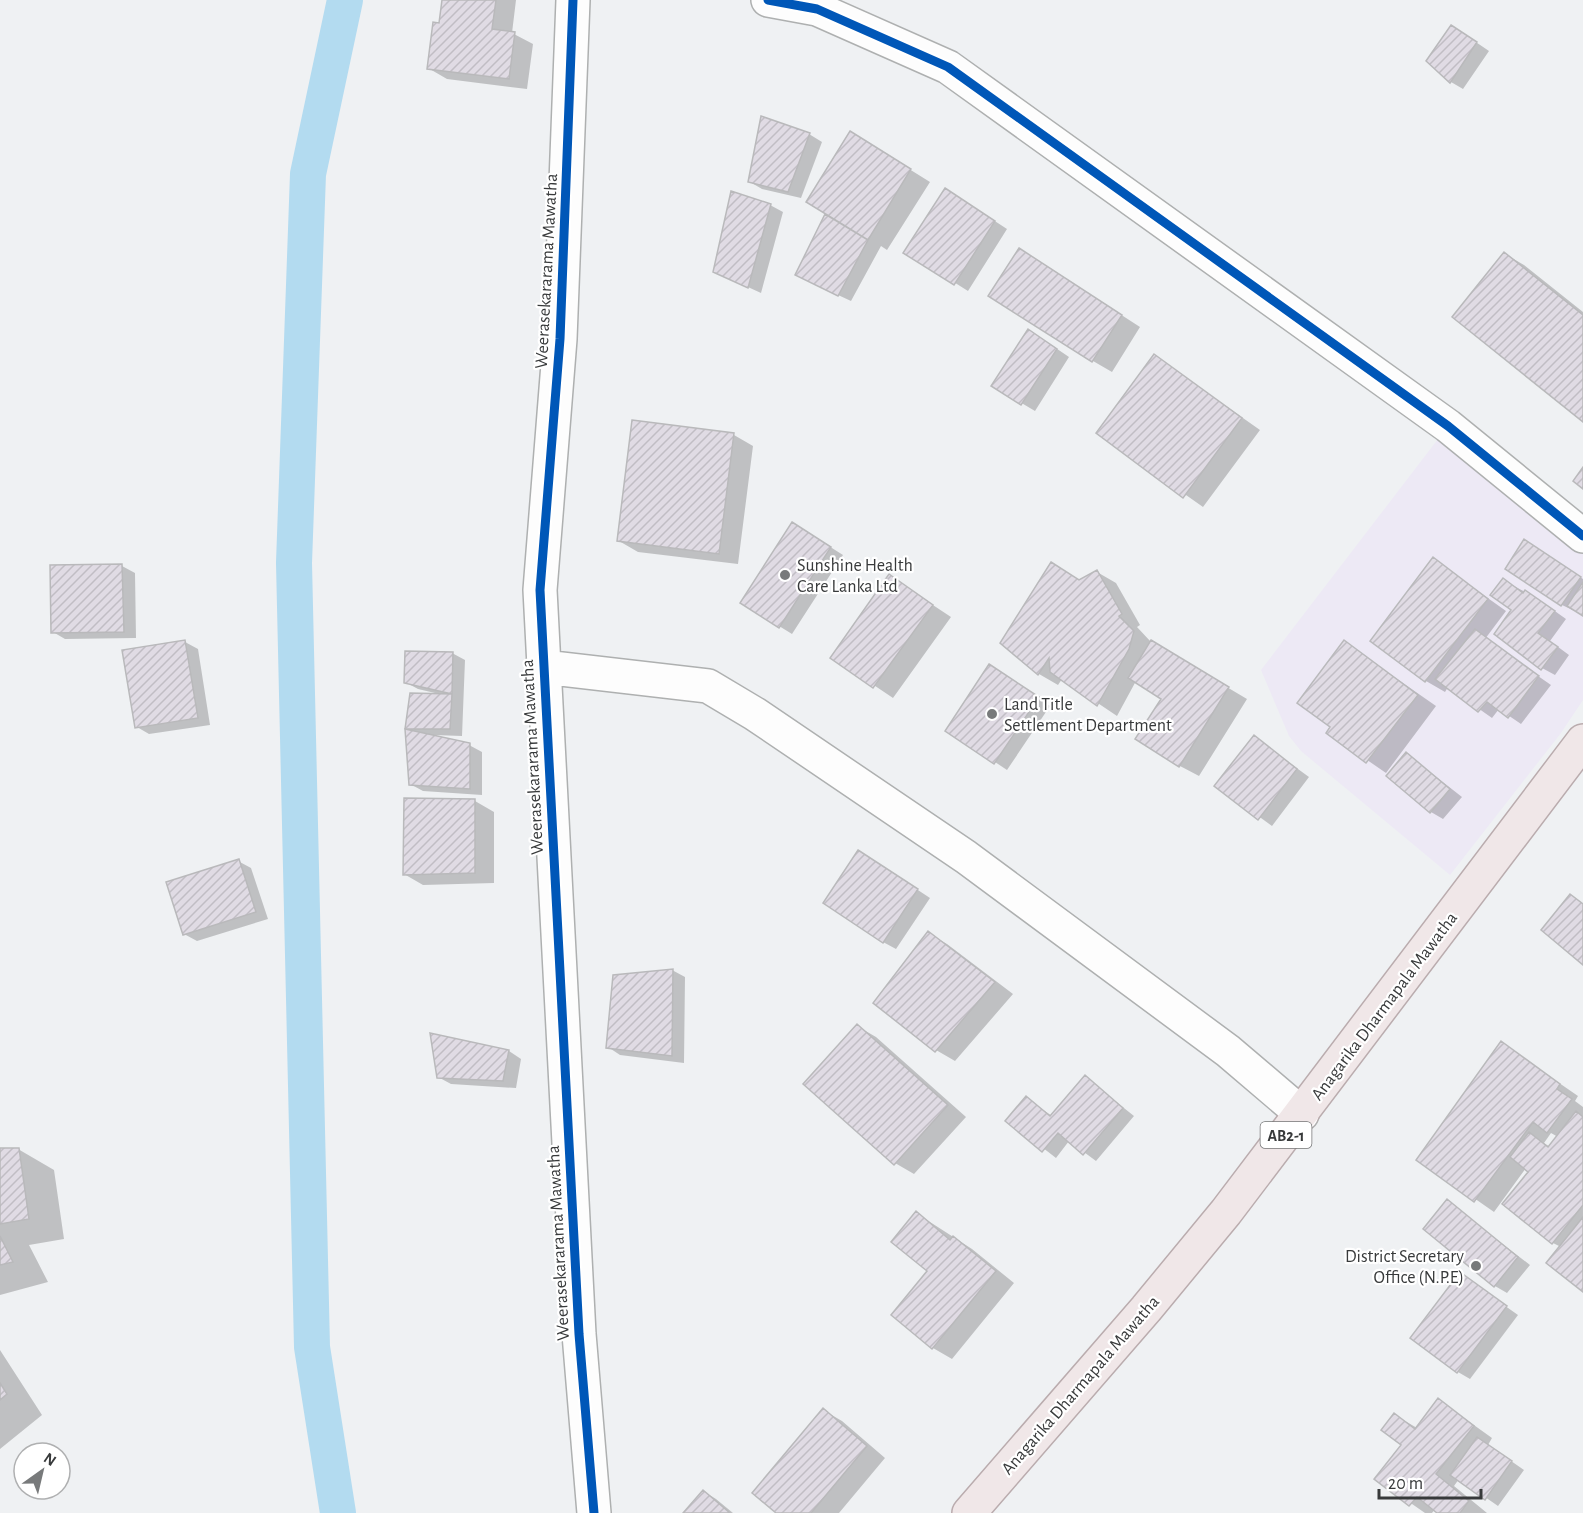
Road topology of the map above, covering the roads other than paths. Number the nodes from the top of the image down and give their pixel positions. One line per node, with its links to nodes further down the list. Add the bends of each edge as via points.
1 (573, 0): 4 (street, Weerasekararama Mawatha, via 560,339 540,590)
2 (768, 0): 3 (street, via 817,9 948,67 1448,426)
3 (1583, 536)
4 (544, 667): 6 (street, via 708,686 718,691 966,857 1228,1052); 7 (street, Weerasekararama Mawatha, via 579,1334)
5 (1583, 741): 6 (main road, Anagarika Dharmapala Mawatha / AB2-1)
6 (1302, 1114): 8 (main road, Anagarika Dharmapala Mawatha / AB2-1, via 1146,1309)
7 (594, 1513)
8 (969, 1513)

